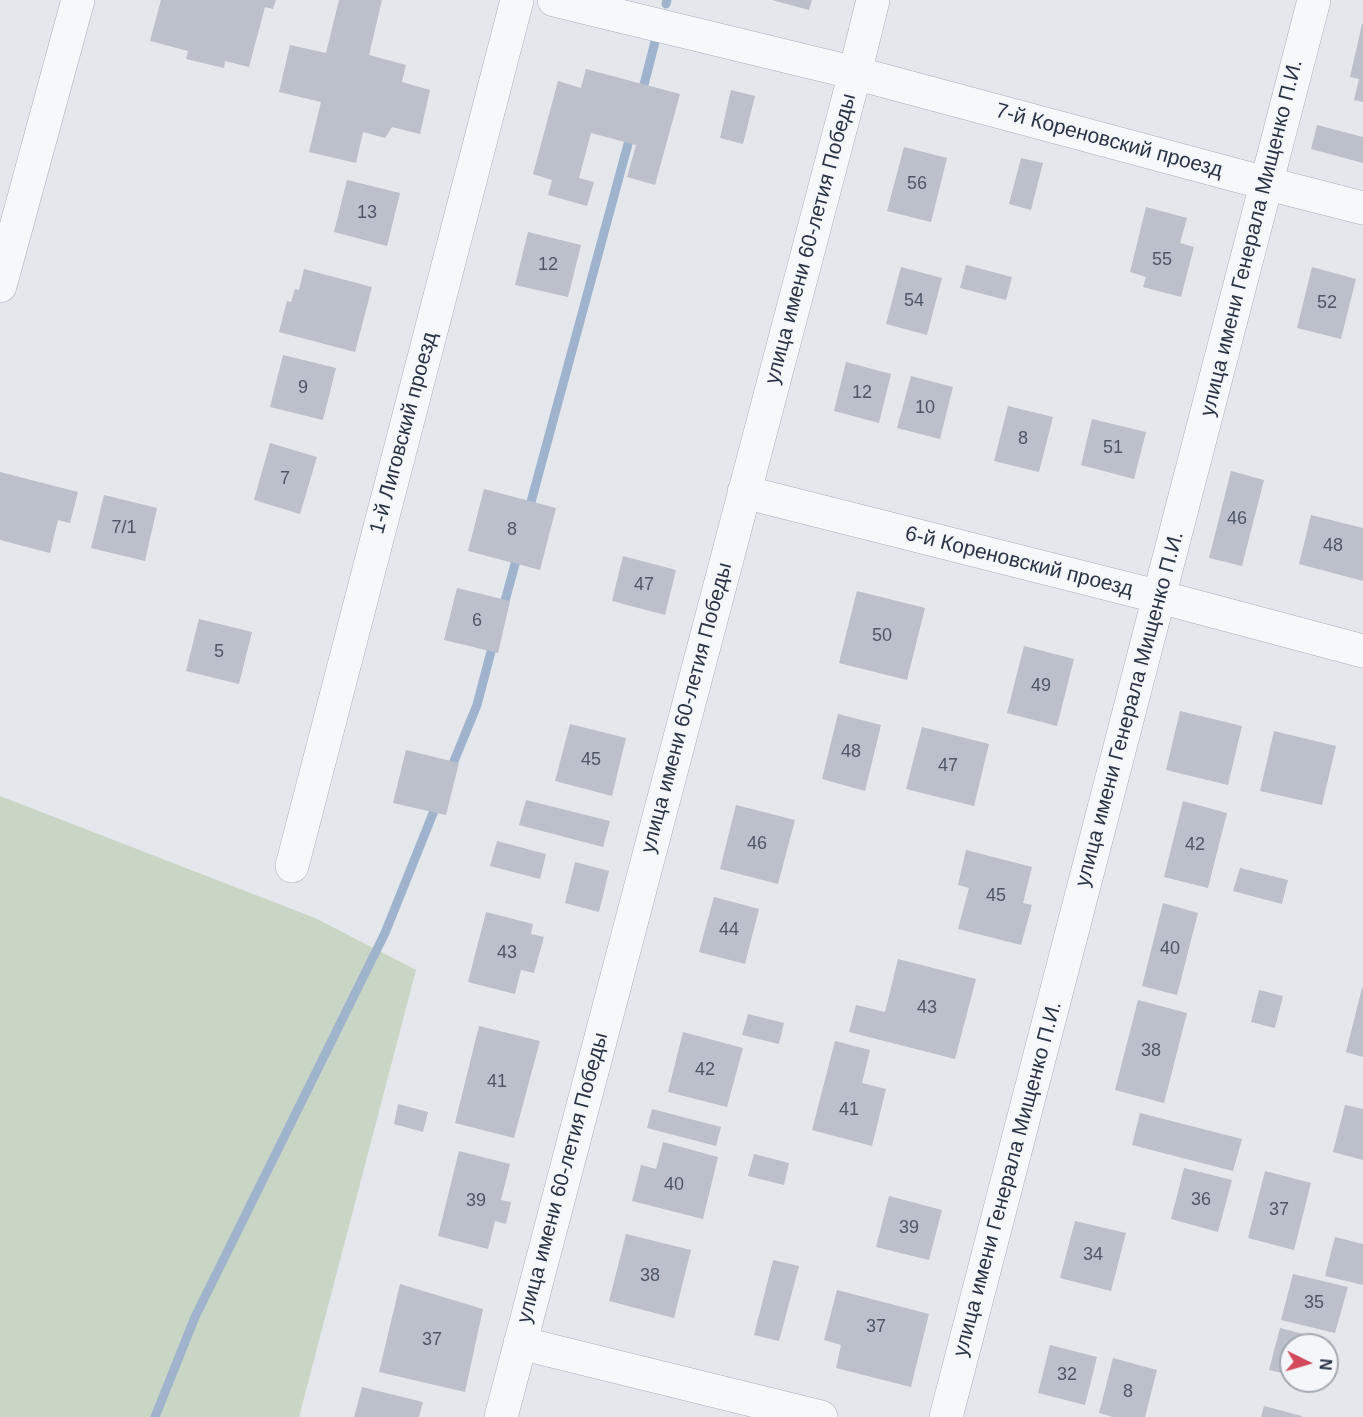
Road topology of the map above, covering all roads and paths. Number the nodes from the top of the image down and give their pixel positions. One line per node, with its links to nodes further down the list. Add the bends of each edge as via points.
1 (78, 0): 9 (street)
2 (517, 0): 13 (street, 1-й Лиговский проезд)
3 (554, 0): 6 (street)
4 (873, 0): 6 (street, улица имени 60-летия Победы)
5 (1314, 0): 7 (street, улица имени Генерала Мищенко П.И.)
6 (855, 73): 7 (street, 7-й Кореновский проезд); 10 (street, улица имени 60-летия Победы)
7 (1265, 183): 8 (street, 7-й Кореновский проезд); 11 (street, улица имени Генерала Мищенко П.И.)
8 (1363, 208)
9 (0, 286)
10 (744, 492): 11 (street, 6-й Кореновский проезд); 14 (street, улица имени 60-летия Победы)
11 (1160, 597): 12 (street, 6-й Кореновский проезд); 17 (street, улица имени Генерала Мищенко П.И.)
12 (1363, 651)
13 (292, 866)
14 (520, 1343): 15 (street, улица имени 60-летия Победы); 16 (street)
15 (501, 1417)
16 (820, 1417)
17 (946, 1417)

